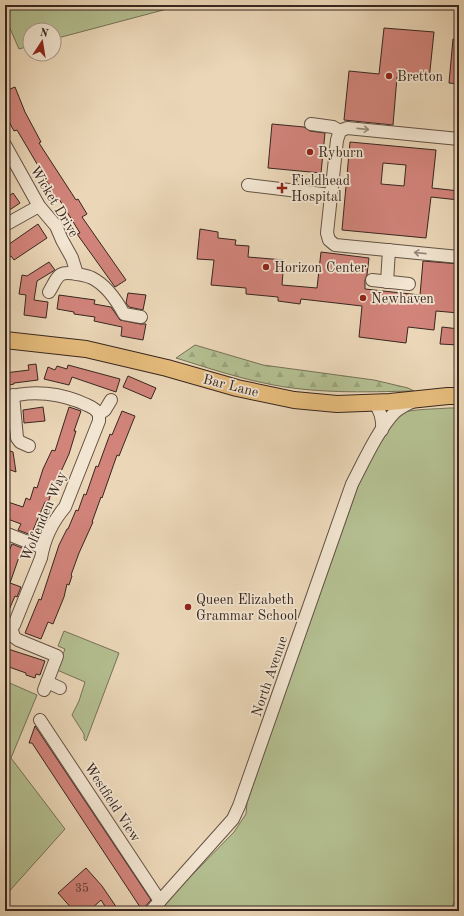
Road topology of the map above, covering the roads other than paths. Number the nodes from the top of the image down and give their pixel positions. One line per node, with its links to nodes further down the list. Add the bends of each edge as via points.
1 (311, 124): 2 (street, via 328,126)
2 (340, 131): 3 (street, one-way to 3, via 347,128); 6 (street)
3 (459, 139)
4 (5, 145): 7 (street, Wicket Drive)
5 (248, 185): 6 (street)
6 (331, 195): 9 (street, via 327,233 329,240 335,245)
7 (39, 206): 8 (street); 11 (street, Wicket Drive, via 56,226)
8 (5, 225)
9 (389, 250): 10 (street, one-way to 9); 13 (street)
10 (459, 257)
11 (77, 274): 15 (street, via 66,272 58,276); 16 (street, via 100,283 124,314)
12 (372, 280): 13 (street)
13 (387, 282): 14 (street)
14 (409, 284)
15 (50, 292)
16 (141, 317)
17 (5, 340): 22 (main road, Bar Lane, via 86,349 294,400 337,404)
18 (459, 396): 20 (main road, Bar Lane)
19 (9, 397): 23 (street, via 41,394 75,399 94,408); 25 (street, via 17,438)
20 (419, 399): 22 (main road, Bar Lane); 24 (street, North Avenue, via 396,411)
21 (111, 400): 23 (street, via 105,410)
22 (374, 403): 24 (street, via 381,414)
23 (98, 414): 27 (street, Wolfenden Way, via 99,421 64,507 57,516)
24 (382, 430): 31 (street, North Avenue, via 352,484 233,819)
25 (29, 446)
26 (5, 533): 27 (street)
27 (43, 548): 28 (street, Wolfenden Way, via 14,625)
28 (8, 626): 29 (street, Wolfenden Way, via 18,640 57,656 46,686)
29 (60, 688)
30 (40, 720): 31 (street, Westfield View)
31 (160, 901): 32 (street, North Avenue)
32 (151, 911)

